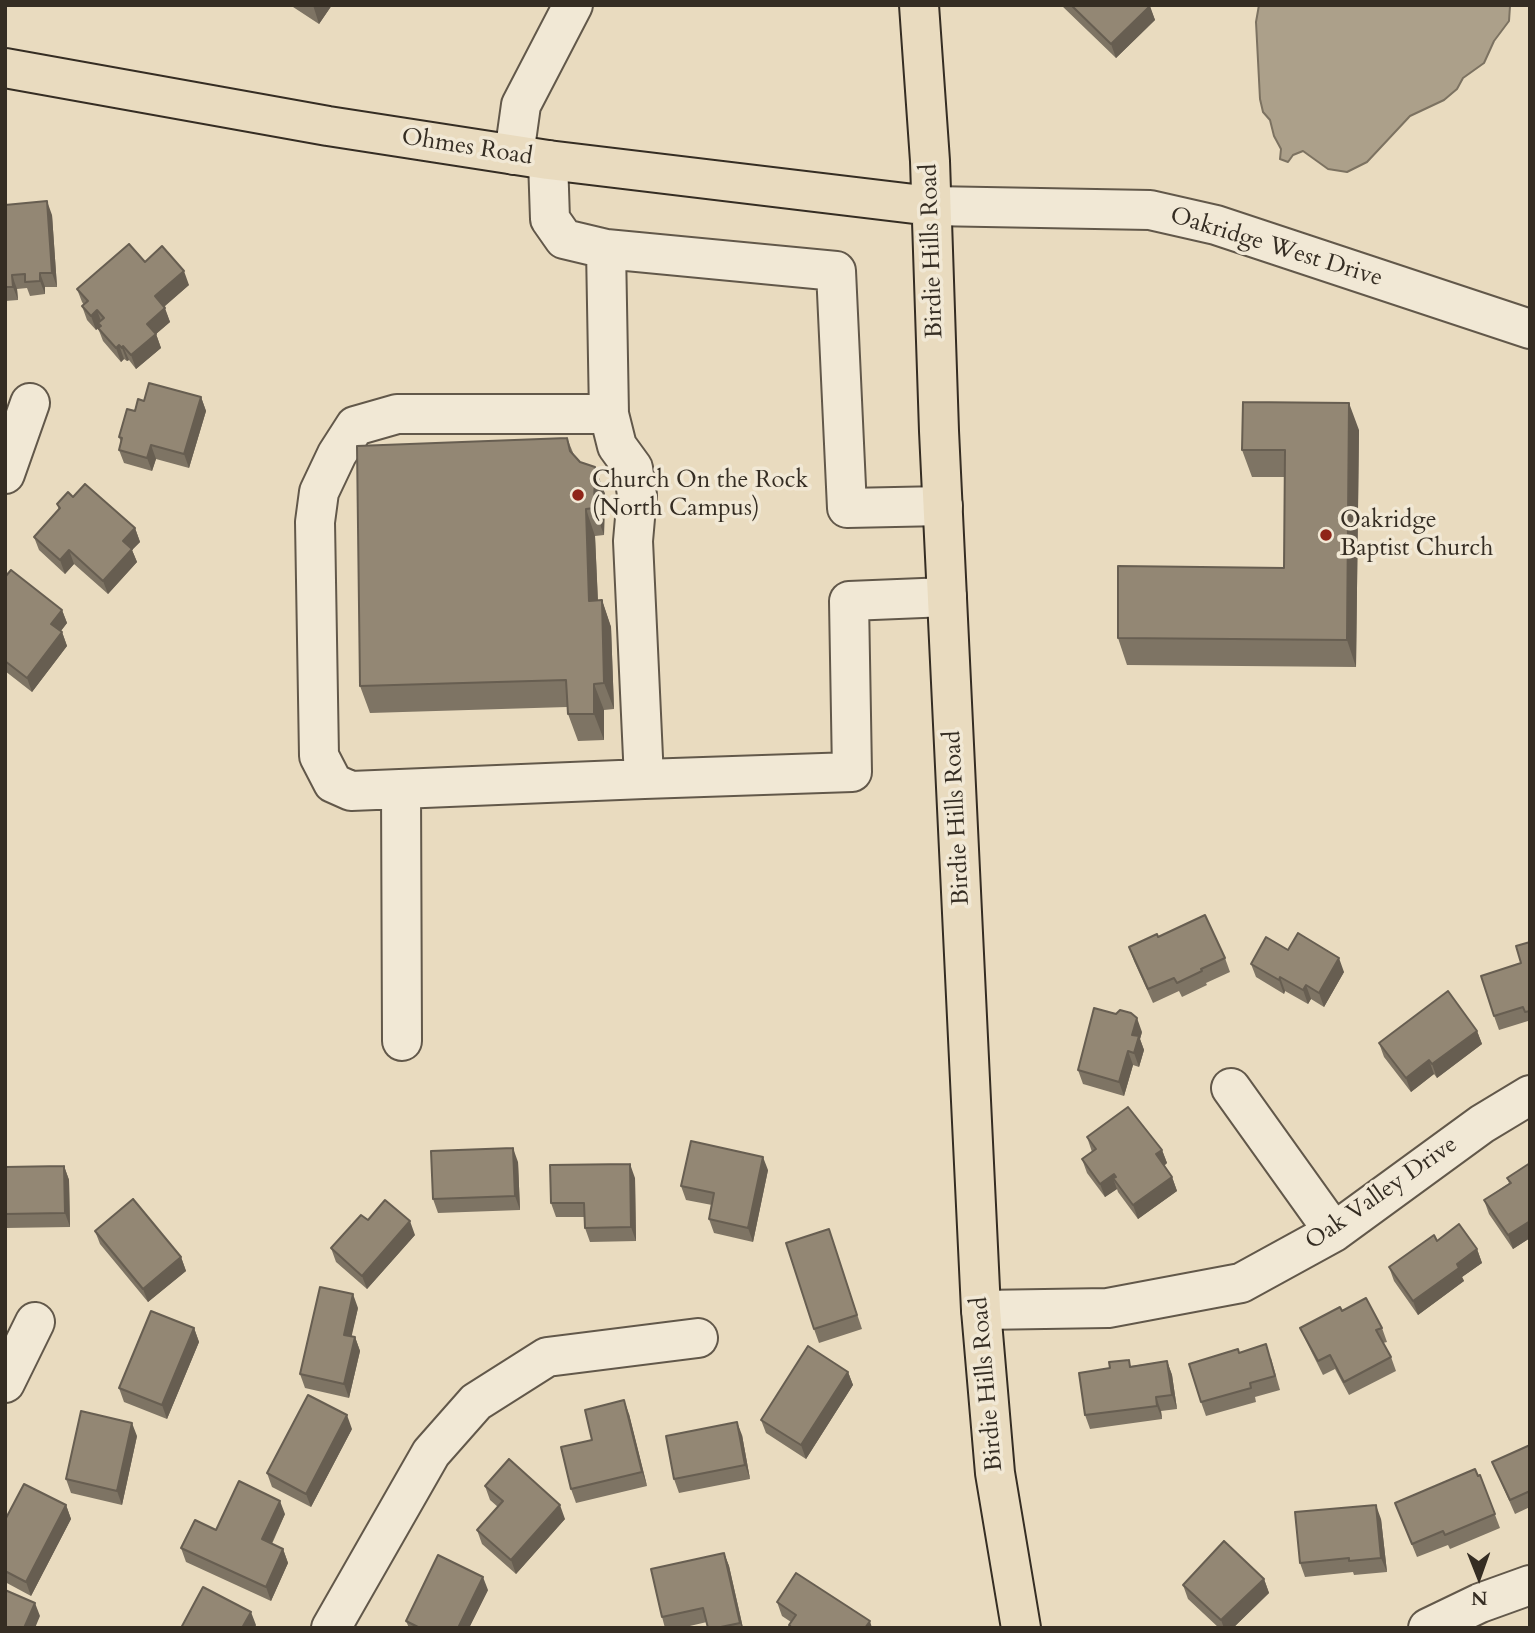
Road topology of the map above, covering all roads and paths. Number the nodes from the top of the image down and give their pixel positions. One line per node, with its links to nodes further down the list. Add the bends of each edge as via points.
1 (573, 5): 4 (street, via 521,105)
2 (919, 5): 5 (main road, Birdie Hills Road)
3 (5, 68): 4 (main road, Ohmes Road)
4 (531, 158): 5 (main road, Ohmes Road); 6 (street, via 550,219 564,239)
5 (931, 206): 7 (street, Oakridge West Drive, via 1150,210 1216,225); 11 (main road, Birdie Hills Road)
6 (606, 249): 9 (street); 11 (street, via 836,271 847,509)
7 (1530, 329)
8 (30, 403): 10 (street)
9 (609, 414): 13 (street, via 617,446 633,468 637,495 633,541); 14 (street, via 397,414 355,426 337,454 319,492 315,522 319,757 333,783 351,791)
10 (5, 474)
11 (943, 506): 12 (main road, Birdie Hills Road)
12 (947, 597): 13 (street, via 849,601 852,772); 19 (main road, Birdie Hills Road)
13 (644, 779): 14 (street)
14 (401, 789): 15 (street)
15 (401, 1041)
16 (1231, 1088): 18 (street)
17 (1530, 1095): 18 (street, Oak Valley Drive, via 1482,1124)
18 (1334, 1233): 19 (street, Oak Valley Drive, via 1241,1283 1108,1308)
19 (981, 1310): 25 (main road, Birdie Hills Road, via 995,1473)
20 (35, 1322): 22 (street)
21 (698, 1338): 24 (street, via 547,1357 476,1402 430,1453)
22 (5, 1382)
23 (1530, 1585): 26 (street)
24 (331, 1628)
25 (1021, 1628)
26 (1428, 1628)

